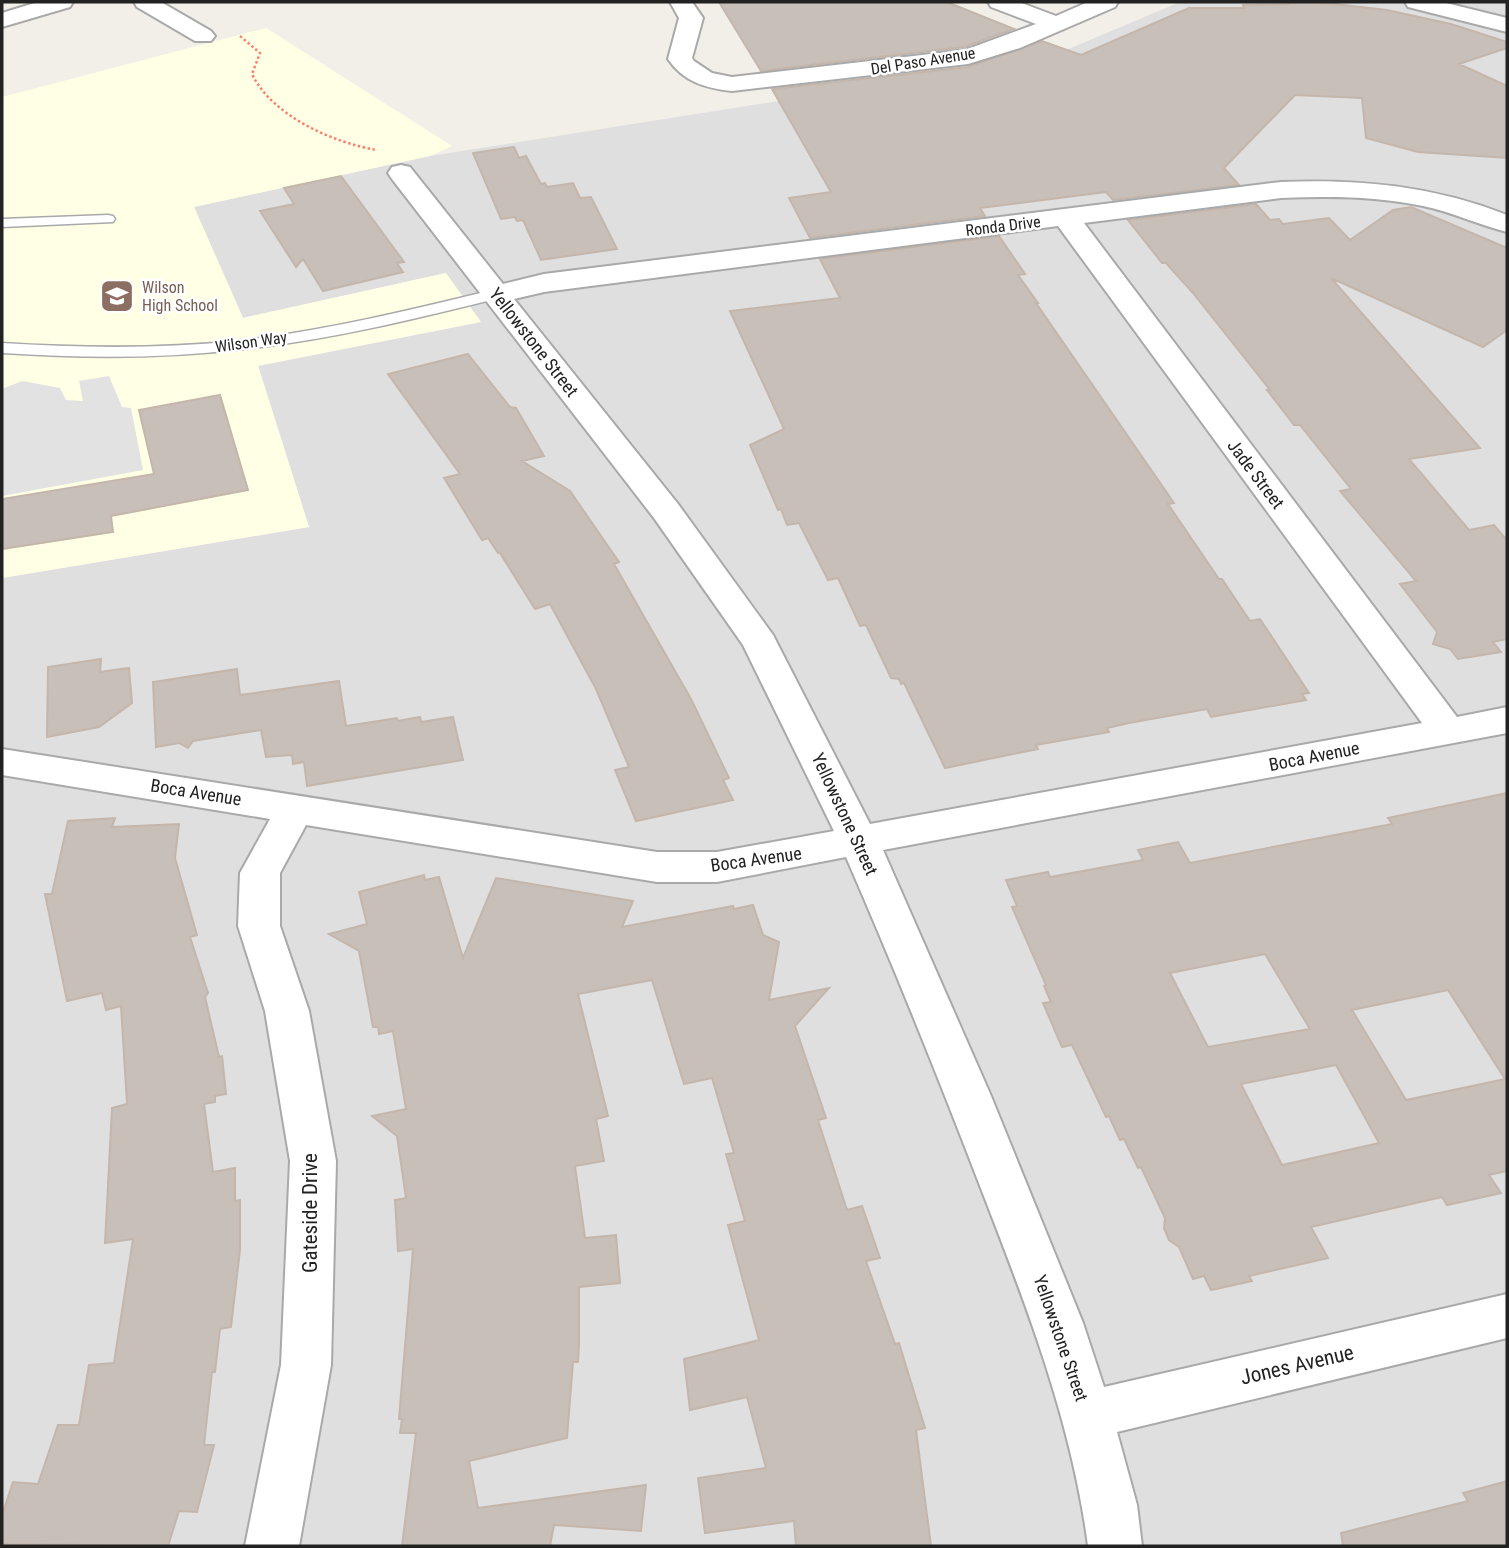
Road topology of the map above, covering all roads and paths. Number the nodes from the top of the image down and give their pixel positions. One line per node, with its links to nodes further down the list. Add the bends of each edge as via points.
1 (62, 2): 7 (street)
2 (145, 2): 10 (street)
3 (681, 2): 8 (street, Del Paso Avenue, via 691,18 680,59 690,72 732,84 968,57)
4 (999, 2): 8 (street)
5 (1107, 2): 8 (street, Del Paso Avenue)
6 (1416, 2): 9 (street)
7 (2, 20)
8 (1054, 23)
9 (1507, 25)
10 (203, 36): 11 (path, via 236,31 260,53 252,74 266,95 308,128)
11 (392, 162): 16 (street, Yellowstone Street)
12 (1066, 218): 15 (street, Ronda Drive, via 1280,190 1346,187 1432,198); 16 (street, Ronda Drive, via 544,283); 19 (street, Jade Street)
13 (108, 219): 14 (lane)
14 (2, 223)
15 (1507, 224)
16 (496, 294): 17 (lane, Wilson Way, via 396,319 200,349 108,353); 22 (street, Yellowstone Street, via 666,511 760,643)
17 (2, 348)
18 (1507, 720): 19 (street, Boca Avenue)
19 (1447, 730): 22 (street, Boca Avenue)
20 (2, 762): 21 (street, Boca Avenue)
21 (295, 808): 22 (street, Boca Avenue, via 657,867 717,867); 25 (street, Gateside Drive, via 260,873 259,926 287,1011 313,1161 306,1365)
22 (858, 841): 24 (street, Yellowstone Street, via 968,1096 1058,1323)
23 (1507, 1316): 24 (street, Jones Avenue)
24 (1087, 1415): 26 (street, Yellowstone Street, via 1110,1505)
25 (272, 1546)
26 (1115, 1546)

